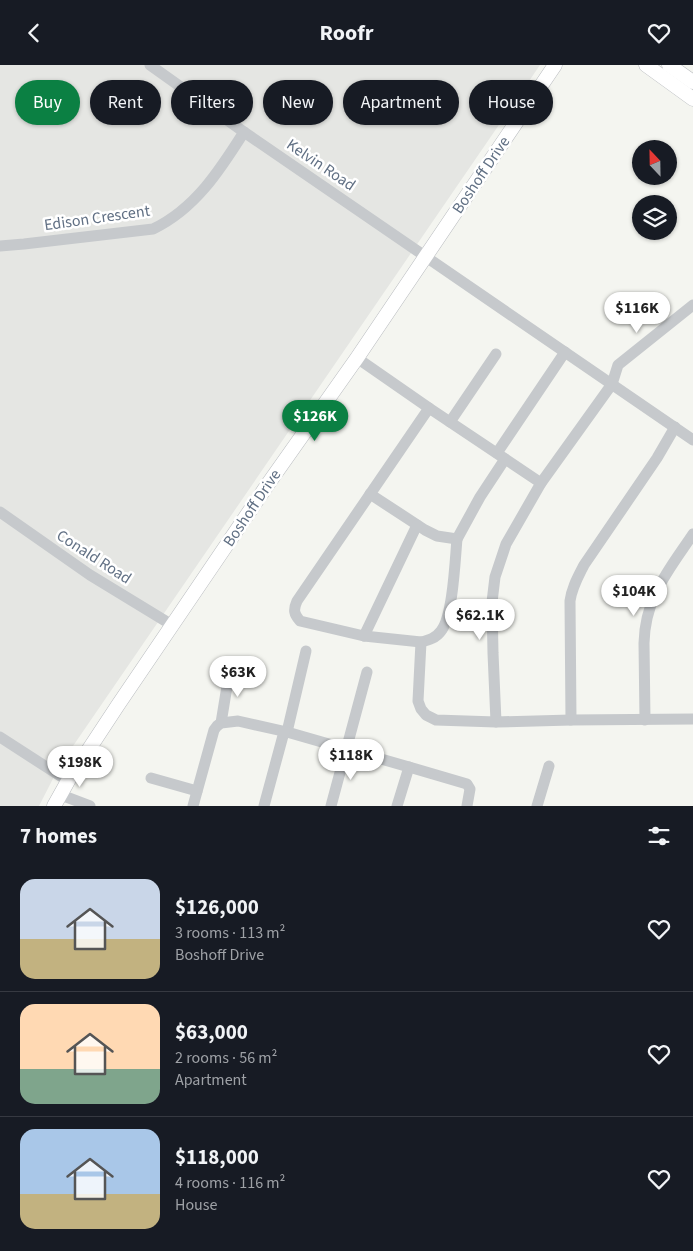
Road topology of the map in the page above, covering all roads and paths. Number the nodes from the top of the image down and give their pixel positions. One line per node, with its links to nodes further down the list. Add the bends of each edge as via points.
1 (150, 65): 7 (street, Kelvin Road)
2 (555, 65): 9 (main road, Boshoff Drive)
3 (646, 65): 6 (main road)
4 (669, 65): 5 (main road)
5 (693, 82)
6 (693, 99)
7 (244, 132): 8 (street, Edison Crescent, via 210,182 170,220 153,229); 9 (street, Kelvin Road)
8 (0, 246)
9 (426, 257): 11 (street, Kelvin Road); 13 (main road, Boshoff Drive)
10 (693, 305): 14 (street, via 618,365)
11 (565, 352): 14 (street, Kelvin Road); 19 (street)
12 (496, 353): 16 (street)
13 (357, 358): 15 (street); 26 (main road, Boshoff Drive)
14 (612, 384): 17 (street, Kelvin Road); 20 (street)
15 (429, 408): 16 (street); 21 (street)
16 (450, 422): 19 (street)
17 (675, 427): 18 (street, Kelvin Road); 32 (street, via 575,581 570,601)
18 (693, 440)
19 (501, 456): 20 (street); 25 (street)
20 (541, 483): 35 (street, via 506,544 495,577 492,602)
21 (370, 494): 23 (street); 27 (street, via 294,608 300,621)
22 (0, 512): 26 (street, Conald Road, via 90,575)
23 (417, 525): 25 (street, via 437,536); 27 (street)
24 (693, 534): 34 (street, via 662,580 648,610 644,633)
25 (457, 539): 28 (street, via 451,602 442,630)
26 (172, 625): 43 (main road, Boshoff Drive)
27 (364, 636): 28 (street)
28 (421, 642): 35 (street, via 418,701 426,715 436,720)
29 (306, 651): 37 (street)
30 (230, 668): 36 (street)
31 (367, 672): 39 (street)
32 (571, 719): 34 (street); 35 (street)
33 (693, 719): 34 (street)
34 (645, 720)
35 (496, 722)
36 (221, 723): 37 (street, via 238,721); 44 (street, via 214,730)
37 (285, 732): 39 (street); 48 (street)
38 (0, 737): 43 (street)
39 (346, 750): 41 (street); 49 (street)
40 (549, 766): 52 (street)
41 (409, 767): 50 (street); 51 (street, via 466,784 470,789)
42 (151, 778): 44 (street)
43 (68, 781): 45 (main road, Boshoff Drive)
44 (197, 791): 47 (street)
45 (57, 801): 46 (street)
46 (90, 806)
47 (193, 806)
48 (264, 806)
49 (331, 806)
50 (397, 806)
51 (466, 806)
52 (537, 806)

